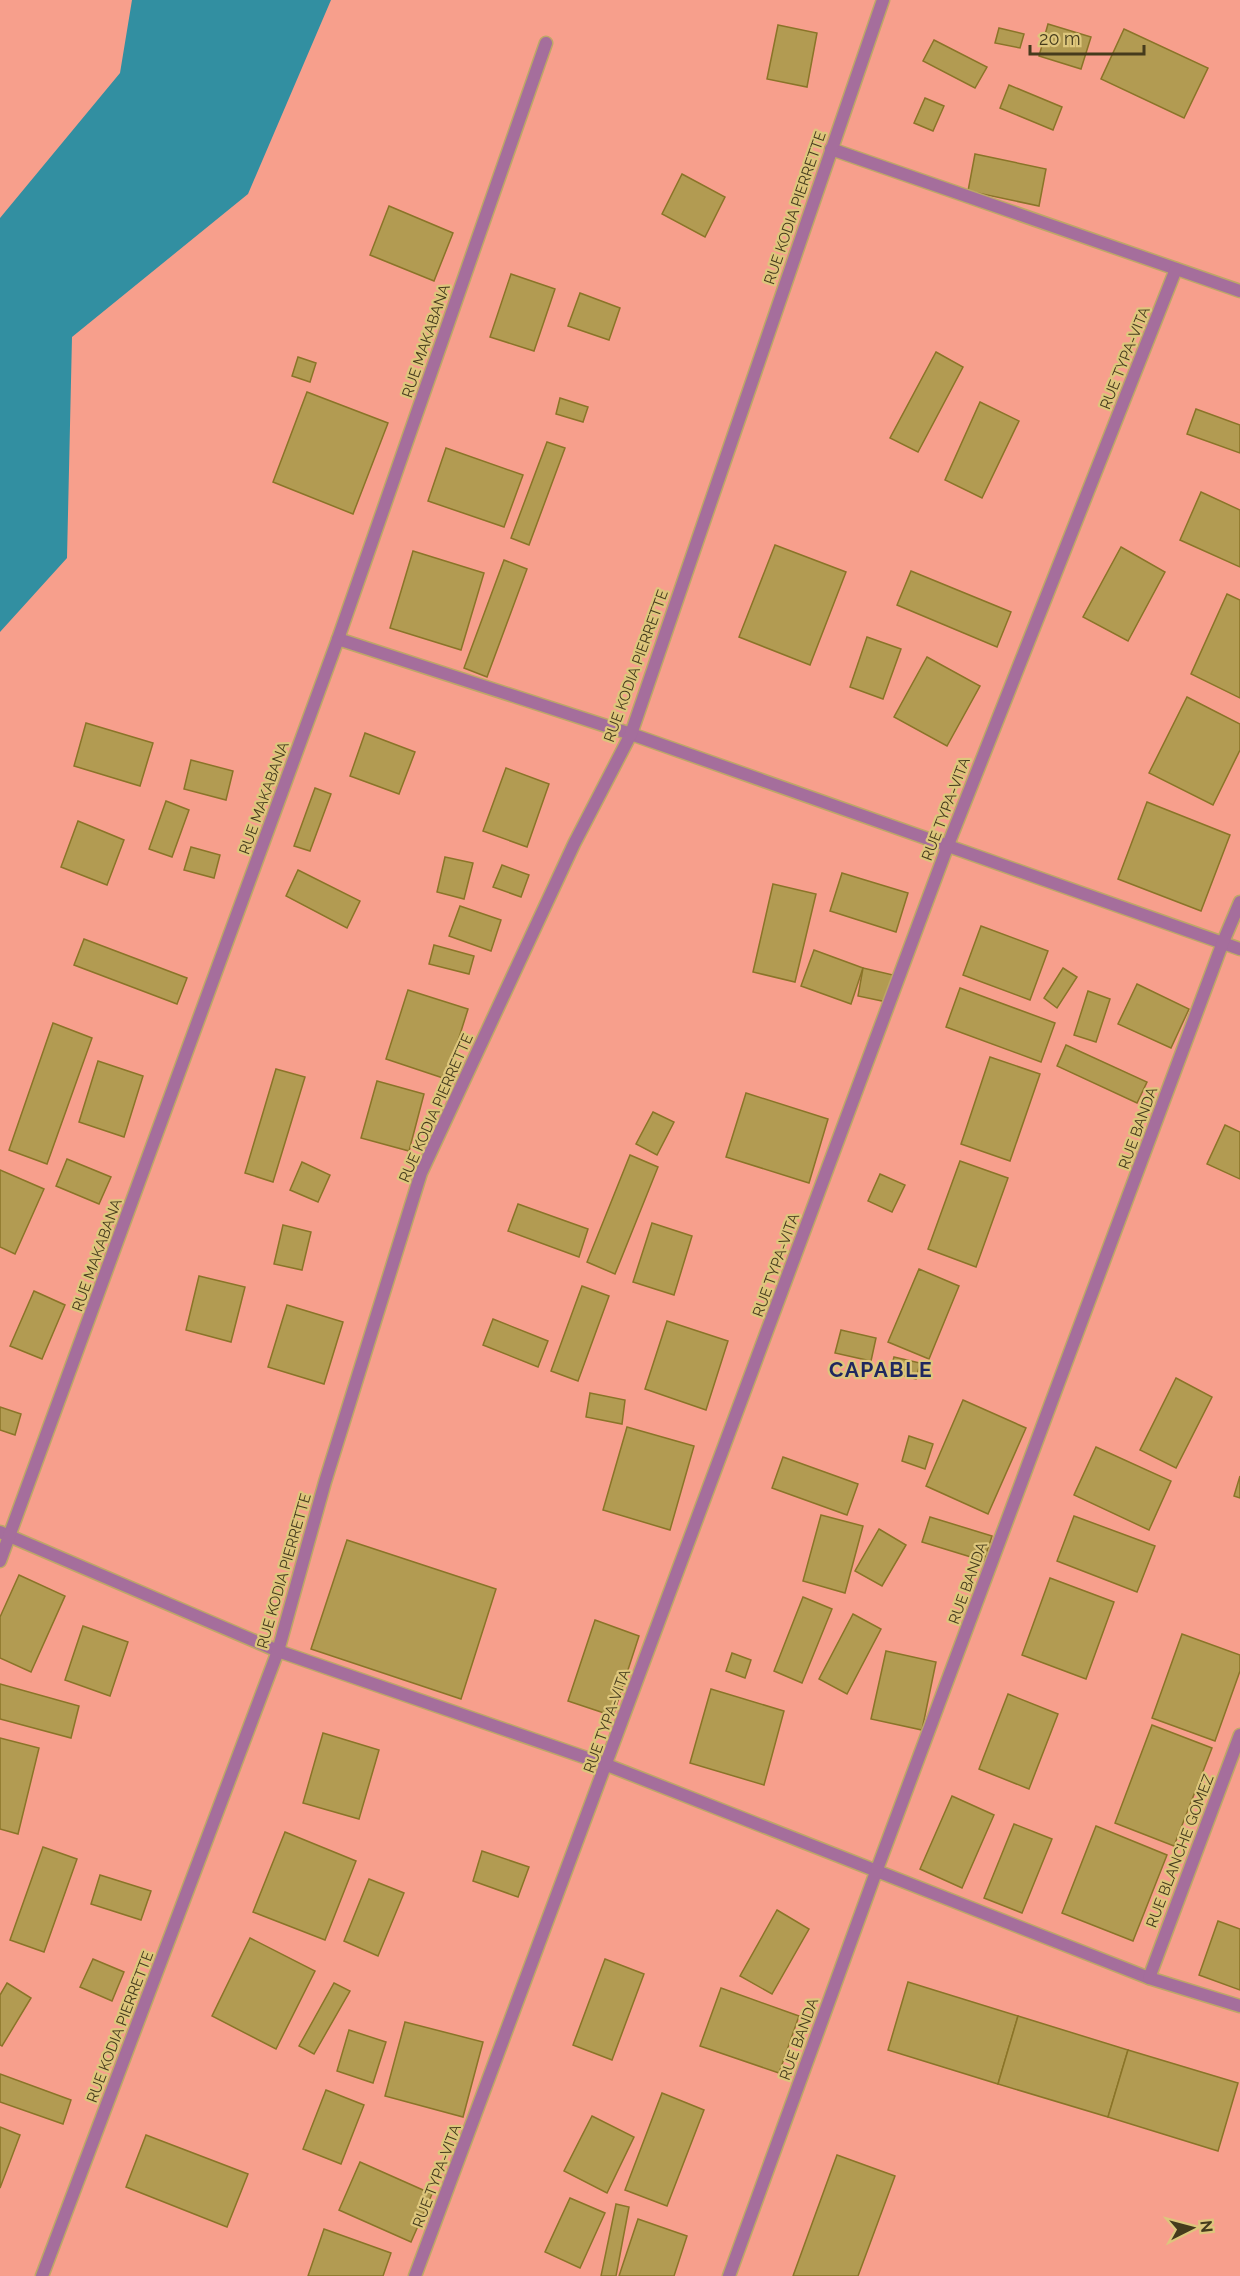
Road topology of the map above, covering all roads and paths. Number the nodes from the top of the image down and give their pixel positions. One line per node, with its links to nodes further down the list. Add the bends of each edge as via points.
1 (884, 0): 3 (street, RUE KODIA PIERRETTE)
2 (546, 43): 6 (street, RUE MAKABANA)
3 (831, 149): 4 (street); 7 (street, RUE KODIA PIERRETTE)
4 (1176, 269): 5 (street); 8 (street, RUE TYPA-VITA)
5 (1240, 291)
6 (338, 639): 7 (street); 12 (street, RUE MAKABANA)
7 (631, 734): 8 (street); 14 (street, RUE KODIA PIERRETTE, via 573,844 421,1173 325,1482)
8 (948, 845): 10 (street); 16 (street, RUE TYPA-VITA)
9 (1240, 902): 10 (street, RUE BANDA)
10 (1223, 942): 11 (street); 17 (street, RUE BANDA)
11 (1240, 949)
12 (5, 1534): 13 (street, RUE MAKABANA); 14 (street)
13 (0, 1561)
14 (278, 1651): 16 (street); 20 (street, RUE KODIA PIERRETTE)
15 (1240, 1735): 18 (street, RUE BLANCHE GOMEZ)
16 (607, 1765): 17 (street); 21 (street, RUE TYPA-VITA)
17 (876, 1872): 18 (street); 22 (street, RUE BANDA)
18 (1149, 1978): 19 (street)
19 (1240, 2006)
20 (42, 2276)
21 (416, 2276)
22 (729, 2276)

